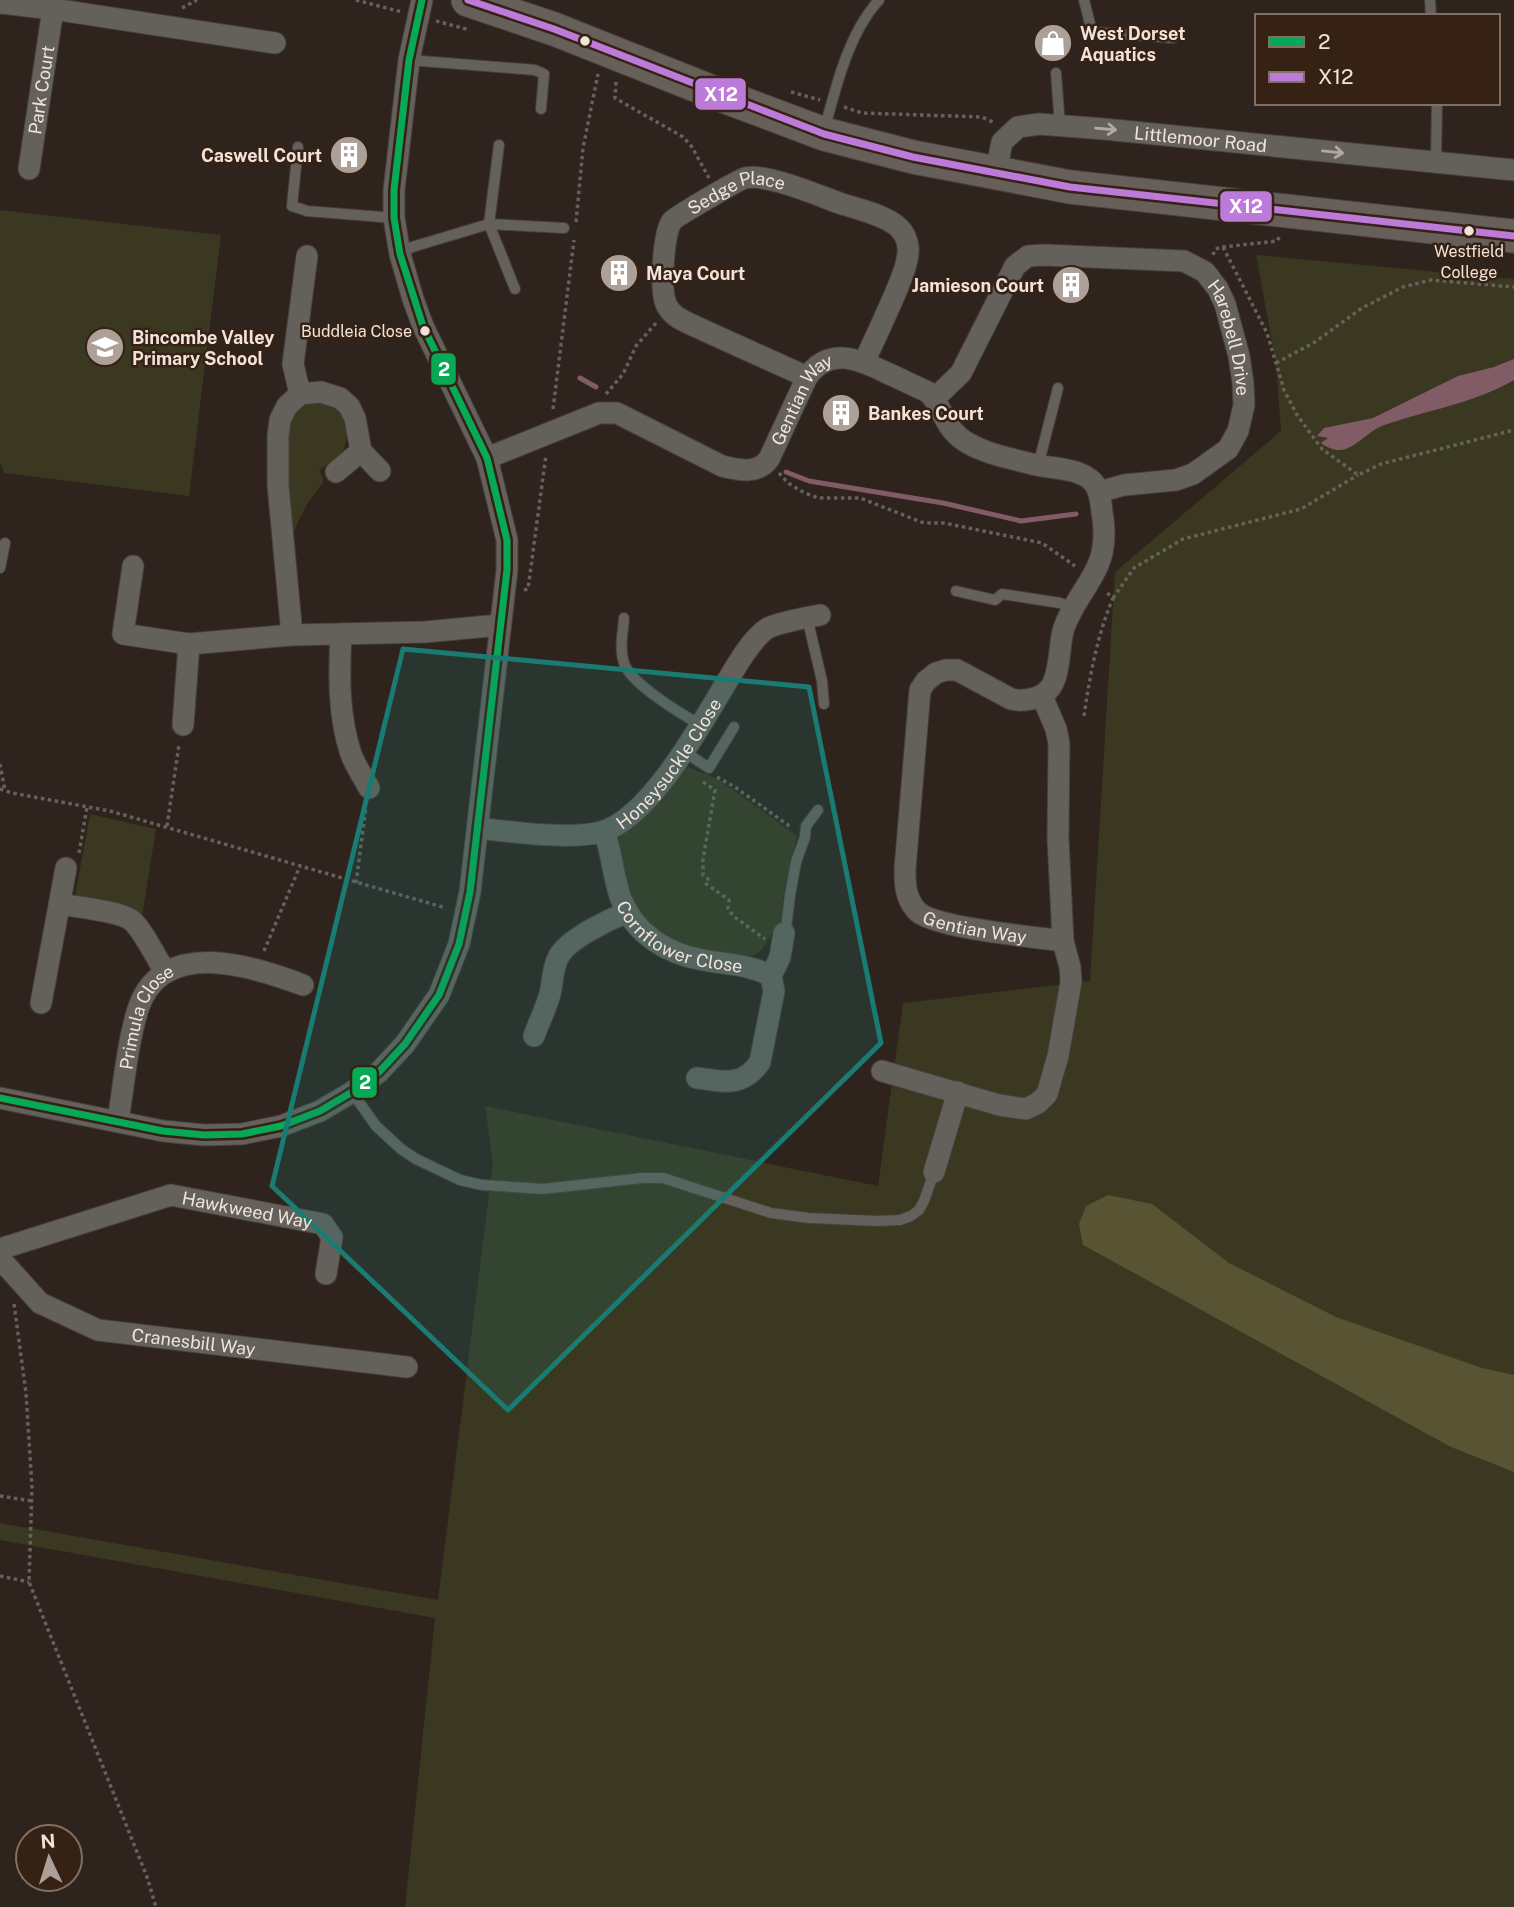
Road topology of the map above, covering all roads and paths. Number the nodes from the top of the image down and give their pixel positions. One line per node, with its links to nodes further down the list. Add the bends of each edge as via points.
1 (356, 0): 6 (path)
2 (468, 0): 18 (main road)
3 (879, 0): 18 (lane, via 844,59)
4 (1084, 0): 9 (lane, via 1092,32)
5 (0, 3): 7 (street)
6 (420, 8): 8 (path); 11 (street)
7 (53, 9): 10 (street); 22 (street, Park Court)
8 (480, 33)
9 (1173, 38)
10 (275, 43)
11 (409, 60): 16 (lane, via 535,70 544,74); 26 (street)
12 (589, 68): 13 (path)
13 (599, 72): 25 (path, via 616,80 615,98 683,137); 28 (path)
14 (1056, 73): 17 (lane)
15 (1437, 105): 21 (lane)
16 (541, 109)
17 (1060, 126): 21 (street, Littlemoor Road, one-way to 21); 24 (street, Littlemoor Road, via 1018,127 1002,142)
18 (824, 134): 24 (main road)
19 (499, 145): 27 (lane)
20 (298, 146): 26 (lane, via 292,206)
21 (1436, 162): 23 (street, Littlemoor Road)
22 (29, 169)
23 (1514, 170)
24 (996, 172): 30 (main road, via 1070,187)
25 (716, 194): 38 (street, Sedge Place, via 670,223 663,285); 39 (street, Sedge Place, via 739,179 758,177 872,214 900,228 906,239 906,266)
26 (394, 218): 33 (street)
27 (489, 224): 28 (lane); 33 (lane); 37 (lane)
28 (569, 227)
29 (1284, 230): 32 (path, via 1277,241)
30 (1514, 236)
31 (574, 239): 47 (path)
32 (1223, 247): 35 (path, via 1215,249); 40 (path, via 1267,333)
33 (400, 254): 49 (street, via 423,326)
34 (307, 256): 43 (street, via 293,364)
35 (1205, 272): 44 (street, Harebell Drive, via 1184,261 1028,256 1015,266 961,373); 55 (street, Harebell Drive, via 1225,304 1239,356 1244,405 1238,431 1228,449 1193,474)
36 (1514, 287): 40 (path, via 1431,280 1403,287)
37 (515, 289)
38 (670, 311): 41 (street, via 678,319); 45 (path, via 636,346 623,374 601,400)
39 (864, 362): 41 (street, Gentian Way, via 826,361); 44 (street, Gentian Way)
40 (1276, 364): 54 (path, via 1297,415 1322,449)
41 (807, 377): 50 (street, Gentian Way)
42 (1058, 388): 51 (lane)
43 (300, 394): 48 (street, via 321,392 349,405); 68 (street, via 287,406 278,436)
44 (935, 398): 51 (street, via 964,441)
45 (599, 413): 47 (street); 50 (street, Gentian Way, via 617,413 722,466 740,471)
46 (1514, 430): 54 (path, via 1381,464)
47 (550, 432): 49 (street); 62 (path, via 528,589)
48 (361, 451): 52 (street); 53 (street)
49 (487, 458): 62 (street, via 507,540)
50 (767, 463): 59 (path, via 789,483 818,498 860,498 924,523 1042,543)
51 (1038, 466): 55 (street, via 1080,473 1093,481)
52 (380, 471)
53 (336, 472)
54 (1358, 475): 61 (path, via 1301,509 1183,539 1134,568)
55 (1099, 492): 59 (street, via 1104,540)
56 (5, 543): 58 (lane)
57 (133, 566): 69 (street, via 123,634)
58 (0, 568)
59 (1091, 578): 61 (path); 63 (street)
60 (956, 591): 63 (lane, via 995,600 1002,594)
61 (1113, 598): 72 (path, via 1093,657)
62 (504, 599): 66 (street)
63 (1073, 608): 70 (street, via 1063,631 1054,682)
64 (814, 616): 71 (lane); 74 (street, Honeysuckle Close, via 768,628 753,642)
65 (624, 618): 74 (lane, via 621,649 625,666 664,702)
66 (500, 625): 67 (street); 85 (street)
67 (341, 634): 68 (street); 79 (street, via 342,715 351,755)
68 (292, 635): 69 (street)
69 (189, 644): 73 (street)
70 (1042, 696): 95 (street, via 1059,743); 95 (street, Gentian Way, via 1011,699 957,670 936,673 926,681 920,690 905,889 917,911 928,918)
71 (824, 704)
72 (1084, 716)
73 (183, 725): 84 (path)
74 (701, 725): 76 (street, Honeysuckle Close)
75 (734, 727): 78 (lane)
76 (683, 751): 78 (lane); 86 (street, Honeysuckle Close, via 636,809)
77 (0, 764): 80 (path)
78 (709, 768): 87 (path)
79 (369, 788): 90 (path)
80 (2, 790): 82 (path)
81 (715, 790): 94 (path, via 703,859 705,883 729,900 733,916)
82 (88, 807): 84 (path); 89 (path, via 76,869)
83 (818, 810): 87 (lane, via 806,826)
84 (167, 826): 88 (path)
85 (478, 828): 86 (street, Honeysuckle Close, via 551,834); 93 (street)
86 (604, 831): 92 (street, Cornflower Close)
87 (805, 837): 94 (lane, via 796,862 786,928)
88 (300, 866): 90 (path); 96 (path)
89 (66, 868): 91 (street)
90 (356, 883): 93 (path)
91 (60, 904): 97 (street, via 131,919); 100 (street)
92 (628, 912): 98 (street, Cornflower Close, via 644,934 664,948); 101 (street, via 564,950)
93 (465, 913): 104 (street, via 439,995 405,1044)
94 (777, 938): 98 (street, Cornflower Close, via 780,957)
95 (1063, 941): 105 (street, via 1071,982 1048,1094 1026,1109)
96 (257, 969): 97 (street, Primula Close, via 203,962); 99 (street, Primula Close)
97 (165, 972): 107 (street, Primula Close, via 150,986 139,1007)
98 (771, 976): 103 (street, Cornflower Close, via 774,991 760,1062 754,1071 731,1082)
99 (303, 985)
100 (41, 1003)
101 (534, 1036)
102 (882, 1071): 105 (street)
103 (697, 1078)
104 (352, 1092): 107 (street, via 281,1126 242,1134 163,1131); 108 (lane, via 376,1126 401,1149 460,1180 482,1185 543,1189 663,1178 771,1213 877,1221 900,1220 919,1210)
105 (958, 1092): 108 (street)
106 (1, 1104): 107 (street)
107 (118, 1121)
108 (934, 1172)
109 (2, 1258): 110 (street, Hawkweed Way, via 171,1195 323,1224 332,1237); 111 (street, Cranesbill Way, via 40,1303 98,1330); 113 (path, via 26,1393)
110 (326, 1274)
111 (407, 1367)
112 (0, 1496): 113 (path)
113 (32, 1501): 115 (path)
114 (0, 1576): 115 (path)
115 (29, 1582): 116 (path)
116 (156, 1907)

